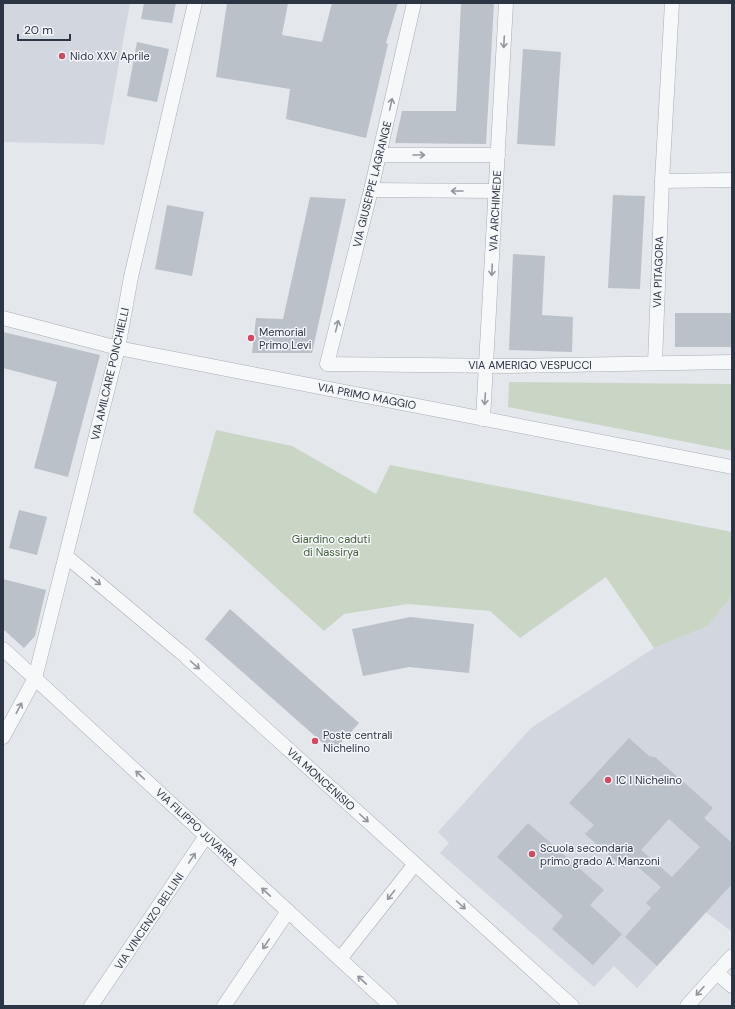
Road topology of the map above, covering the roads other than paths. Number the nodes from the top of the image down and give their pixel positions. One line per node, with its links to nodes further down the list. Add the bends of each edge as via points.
1 (195, 3): 12 (street, VIA AMILCARE PONCHIELLI, via 131,277)
2 (414, 3): 5 (street, VIA GIUSEPPE LAGRANGE, one-way to 2)
3 (506, 3): 6 (street, VIA ARCHIMEDE, one-way to 6)
4 (672, 3): 8 (street, VIA PITAGORA)
5 (380, 155): 6 (street, one-way to 6); 9 (street, VIA GIUSEPPE LAGRANGE)
6 (498, 155): 10 (street, VIA ARCHIMEDE)
7 (732, 180): 8 (street)
8 (662, 181): 14 (street, VIA PITAGORA)
9 (371, 190): 10 (street, one-way to 9); 15 (street, VIA GIUSEPPE LAGRANGE, one-way to 9)
10 (496, 191): 16 (street, VIA ARCHIMEDE, one-way to 16)
11 (3, 318): 12 (street, VIA PRIMO MAGGIO)
12 (118, 348): 17 (street, VIA PRIMO MAGGIO); 19 (street, VIA AMILCARE PONCHIELLI)
13 (732, 362): 14 (street, VIA AMERIGO VESPUCCI)
14 (655, 363): 16 (street, VIA AMERIGO VESPUCCI)
15 (327, 364): 16 (street, VIA AMERIGO VESPUCCI)
16 (487, 365): 17 (street, VIA ARCHIMEDE, one-way to 17)
17 (483, 419): 18 (street, VIA PRIMO MAGGIO)
18 (732, 467)
19 (66, 556): 21 (street, VIA AMILCARE PONCHIELLI); 24 (street, VIA MONCENISIO, one-way to 24, via 183,654)
20 (3, 649): 21 (street, VIA FILIPPO JUVARRA)
21 (35, 678): 22 (street, VIA AMILCARE PONCHIELLI, one-way to 21); 23 (street, VIA FILIPPO JUVARRA, one-way to 21)
22 (3, 737)
23 (206, 836): 25 (street, VIA FILIPPO JUVARRA, one-way to 23); 30 (street, VIA VINCENZO BELLINI, one-way to 23)
24 (415, 864): 27 (street, one-way to 27); 33 (street, VIA MONCENISIO, one-way to 33)
25 (288, 911): 27 (street, VIA FILIPPO JUVARRA); 31 (street, one-way to 31)
26 (732, 956): 28 (street)
27 (340, 959): 32 (street, VIA FILIPPO JUVARRA, one-way to 27)
28 (717, 973): 29 (street); 34 (street, one-way to 34)
29 (732, 986)
30 (91, 1006)
31 (224, 1006)
32 (391, 1006)
33 (572, 1006)
34 (687, 1006)

